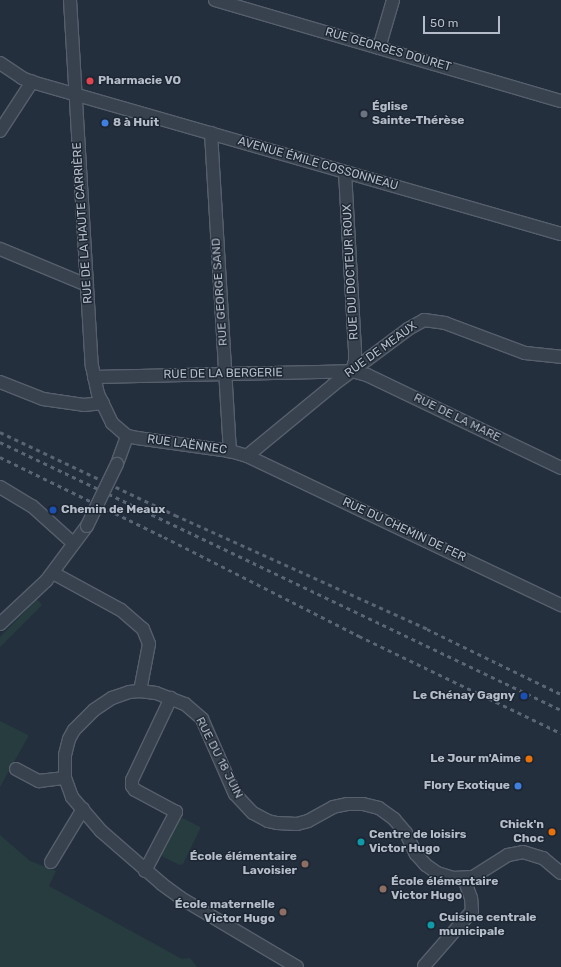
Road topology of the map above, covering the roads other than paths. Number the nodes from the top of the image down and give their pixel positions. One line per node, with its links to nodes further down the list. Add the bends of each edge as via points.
1 (70, 0): 7 (street, RUE DE LA HAUTE CARRIÈRE)
2 (215, 0): 4 (street, RUE GEORGES DOURET)
3 (393, 0): 4 (street)
4 (379, 48): 8 (street, RUE GEORGES DOURET)
5 (0, 63): 6 (street, AVENUE ÉMILE COSSONNEAU)
6 (32, 82): 7 (street, AVENUE ÉMILE COSSONNEAU); 9 (street)
7 (75, 94): 10 (street, AVENUE ÉMILE COSSONNEAU); 14 (street, RUE DE LA HAUTE CARRIÈRE)
8 (561, 100)
9 (0, 131)
10 (211, 133): 11 (street, AVENUE ÉMILE COSSONNEAU); 17 (street, RUE GEORGE SAND)
11 (345, 172): 12 (street, AVENUE ÉMILE COSSONNEAU); 16 (street, RUE DU DOCTEUR ROUX, via 355,350)
12 (561, 234)
13 (0, 249): 14 (street)
14 (87, 285): 18 (street, RUE DE LA HAUTE CARRIÈRE)
15 (561, 357): 16 (street, RUE DE MEAUX, via 525,353 446,323 424,320 408,328)
16 (352, 371): 17 (street, RUE DE LA BERGERIE); 23 (street, RUE DE MEAUX); 24 (street, RUE DE LA MARE, via 367,375)
17 (225, 374): 18 (street, RUE DE LA BERGERIE); 22 (street, RUE GEORGE SAND)
18 (94, 377): 20 (street, RUE DE LA HAUTE CARRIÈRE)
19 (0, 382): 20 (street, via 43,399 84,405)
20 (103, 403): 21 (street, RUE DE LA HAUTE CARRIÈRE, via 112,423)
21 (127, 436): 22 (street, RUE LAËNNEC); 26 (street, bridge, via 117,464 87,526)
22 (230, 451): 23 (street, RUE LAËNNEC)
23 (247, 456): 28 (street, RUE DU CHEMIN DE FER)
24 (561, 468)
25 (0, 487): 26 (street, via 32,506)
26 (73, 543): 27 (street)
27 (53, 573): 29 (street); 30 (street, via 110,603 143,629 149,644)
28 (561, 605)
29 (0, 624)
30 (140, 691): 31 (street, RUE DU 18 JUIN); 33 (street, RUE DU 18 JUIN, via 112,698 82,720 69,738 65,755)
31 (171, 698): 37 (street, via 132,780 135,790 176,812); 39 (street, RUE DU 18 JUIN, via 190,707 202,719 235,794 253,813 276,823 297,824 333,807 347,804 379,808 394,819 406,833 416,854 426,865 437,873)
32 (16, 769): 33 (street, via 40,781)
33 (65, 778): 34 (street, RUE DU 18 JUIN, via 72,797)
34 (83, 809): 35 (street); 37 (street, RUE DU 18 JUIN, via 101,831)
35 (51, 862)
36 (556, 862): 38 (street); 39 (street, via 523,852 508,855 472,877)
37 (146, 871): 41 (street, RUE DU 18 JUIN, via 181,898)
38 (561, 873)
39 (464, 879): 40 (street, via 471,898 472,911)
40 (424, 966)
41 (297, 967)

